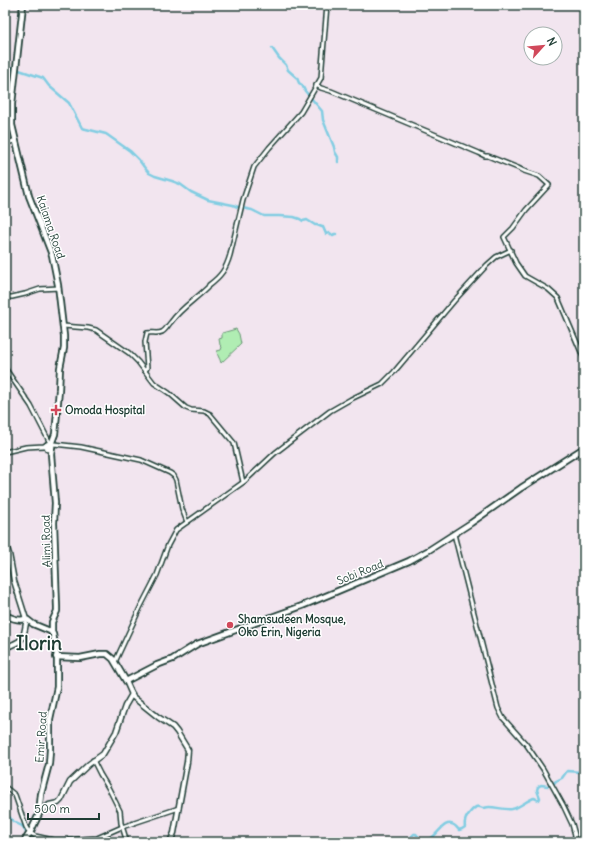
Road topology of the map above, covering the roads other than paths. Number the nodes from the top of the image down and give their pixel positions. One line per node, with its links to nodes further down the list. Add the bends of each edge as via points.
1 (23, 5): 4 (highway, Kaiama Road, via 12,115)
2 (326, 5): 3 (street, via 321,78)
3 (316, 85): 6 (street, via 420,130 536,175 549,184 504,236); 12 (street, via 301,112 254,167 228,263 223,271 197,298 182,309 164,331 147,333)
4 (16, 140): 5 (street); 7 (highway, Kaiama Road, via 29,196 51,252)
5 (5, 143)
6 (511, 250): 10 (street, via 525,276 558,298); 16 (street, via 496,257 487,265 384,382 330,411 275,453)
7 (58, 288): 8 (street, via 40,288 18,296); 9 (highway, Kaiama Road)
8 (5, 297)
9 (65, 327): 12 (street, via 96,330 129,353); 13 (highway, Kaiama Road, via 56,424)
10 (584, 359)
11 (5, 368): 13 (street, via 31,406)
12 (145, 371): 16 (street, via 154,383 186,408 210,414 234,443)
13 (49, 445): 15 (street); 17 (street, via 81,447 141,460 170,473 176,480); 23 (highway, Kaiama Road, via 54,503 56,608)
14 (584, 448): 18 (highway, Sobi Road)
15 (5, 452)
16 (243, 482): 17 (street)
17 (187, 522): 26 (street, via 174,533 158,573)
18 (454, 534): 27 (highway, Sobi Road, via 409,561 298,608 197,644 174,659); 37 (street, via 498,708 538,761 554,789 572,824)
19 (5, 542): 21 (main road)
20 (5, 616): 21 (highway, Emir Road)
21 (26, 621): 22 (highway, Emir Road); 24 (main road, via 22,639)
22 (36, 625): 23 (highway, Emir Road); 25 (highway, Emir Road, via 52,634)
23 (51, 632): 25 (highway, Emir Road)
24 (5, 648)
25 (56, 657): 26 (highway, via 80,658 103,653); 32 (highway, Emir Road, via 56,688 49,721 48,761)
26 (116, 660): 27 (highway)
27 (127, 681): 28 (main road)
28 (131, 694): 29 (main road, via 114,735 103,754); 31 (main road, via 135,700 173,727 188,750)
29 (94, 760): 32 (main road, via 70,782 58,803 49,805); 33 (street, via 120,811)
30 (5, 787): 34 (street, via 15,795 26,827)
31 (179, 808): 33 (street); 36 (main road)
32 (38, 813): 34 (highway, Emir Road)
33 (122, 827): 34 (street, via 97,838 71,840); 35 (street)
34 (26, 837)
35 (127, 842)
36 (171, 842)
37 (574, 842)

